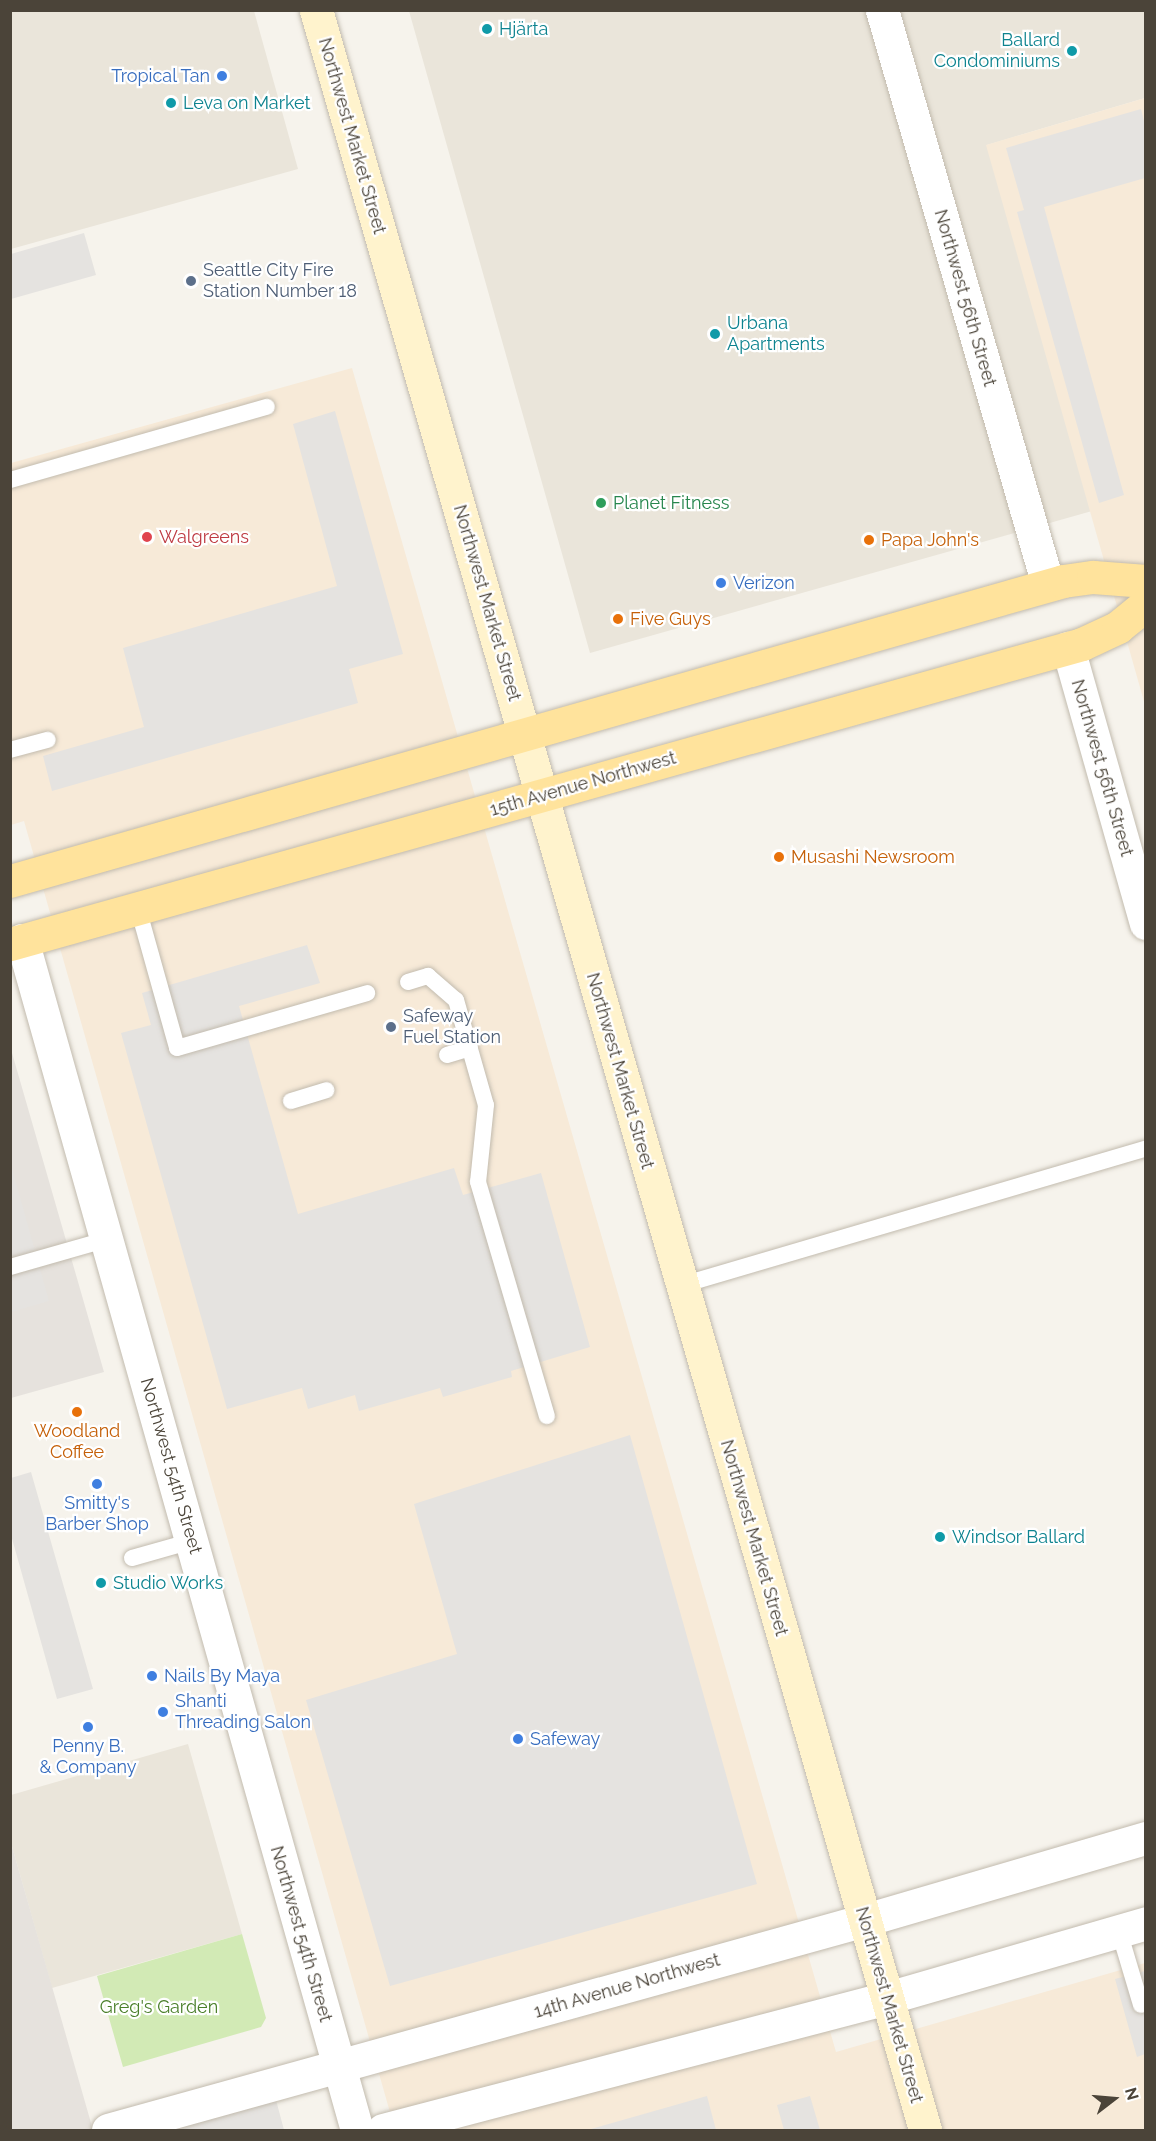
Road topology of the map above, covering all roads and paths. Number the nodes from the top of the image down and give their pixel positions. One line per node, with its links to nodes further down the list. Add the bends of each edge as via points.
1 (316, 10): 9 (main road, Northwest Market Street)
2 (882, 10): 6 (street, Northwest 56th Street)
3 (267, 407): 4 (lane)
4 (10, 480)
5 (1146, 581): 6 (main road, via 1093,577)
6 (1048, 585): 9 (main road)
7 (1146, 604): 8 (main road, 15th Avenue Northwest, via 1102,637)
8 (1068, 648): 12 (main road, 15th Avenue Northwest); 15 (street, Northwest 56th Street)
9 (525, 734): 12 (main road, Northwest Market Street); 13 (main road)
10 (48, 740): 11 (lane)
11 (10, 750)
12 (542, 795): 14 (main road, 15th Avenue Northwest); 26 (main road, Northwest Market Street)
13 (10, 881)
14 (138, 908): 16 (main road, 15th Avenue Northwest); 18 (lane, via 177,1048)
15 (1146, 923)
16 (16, 942): 24 (street, Northwest 54th Street)
17 (408, 982): 19 (lane, via 428,976 456,1000)
18 (367, 993)
19 (470, 1048): 20 (lane); 27 (lane, via 486,1105 478,1182)
20 (447, 1055)
21 (326, 1090): 22 (lane)
22 (291, 1101)
23 (1146, 1148): 26 (lane)
24 (108, 1239): 25 (lane); 28 (street, Northwest 54th Street)
25 (10, 1267)
26 (682, 1285): 31 (main road, Northwest Market Street)
27 (547, 1416)
28 (192, 1541): 29 (lane); 35 (street, Northwest 54th Street)
29 (132, 1558)
30 (1146, 1838): 31 (street, 14th Avenue Northwest)
31 (865, 1920): 33 (main road, Northwest Market Street); 35 (street, 14th Avenue Northwest)
32 (1132, 1927): 33 (street); 34 (lane)
33 (887, 1998): 38 (street); 39 (main road, Northwest Market Street)
34 (1141, 2005)
35 (339, 2067): 36 (street, 14th Avenue Northwest); 37 (street, Northwest 54th Street)
36 (108, 2130)
37 (357, 2130)
38 (383, 2130)
39 (925, 2130)

